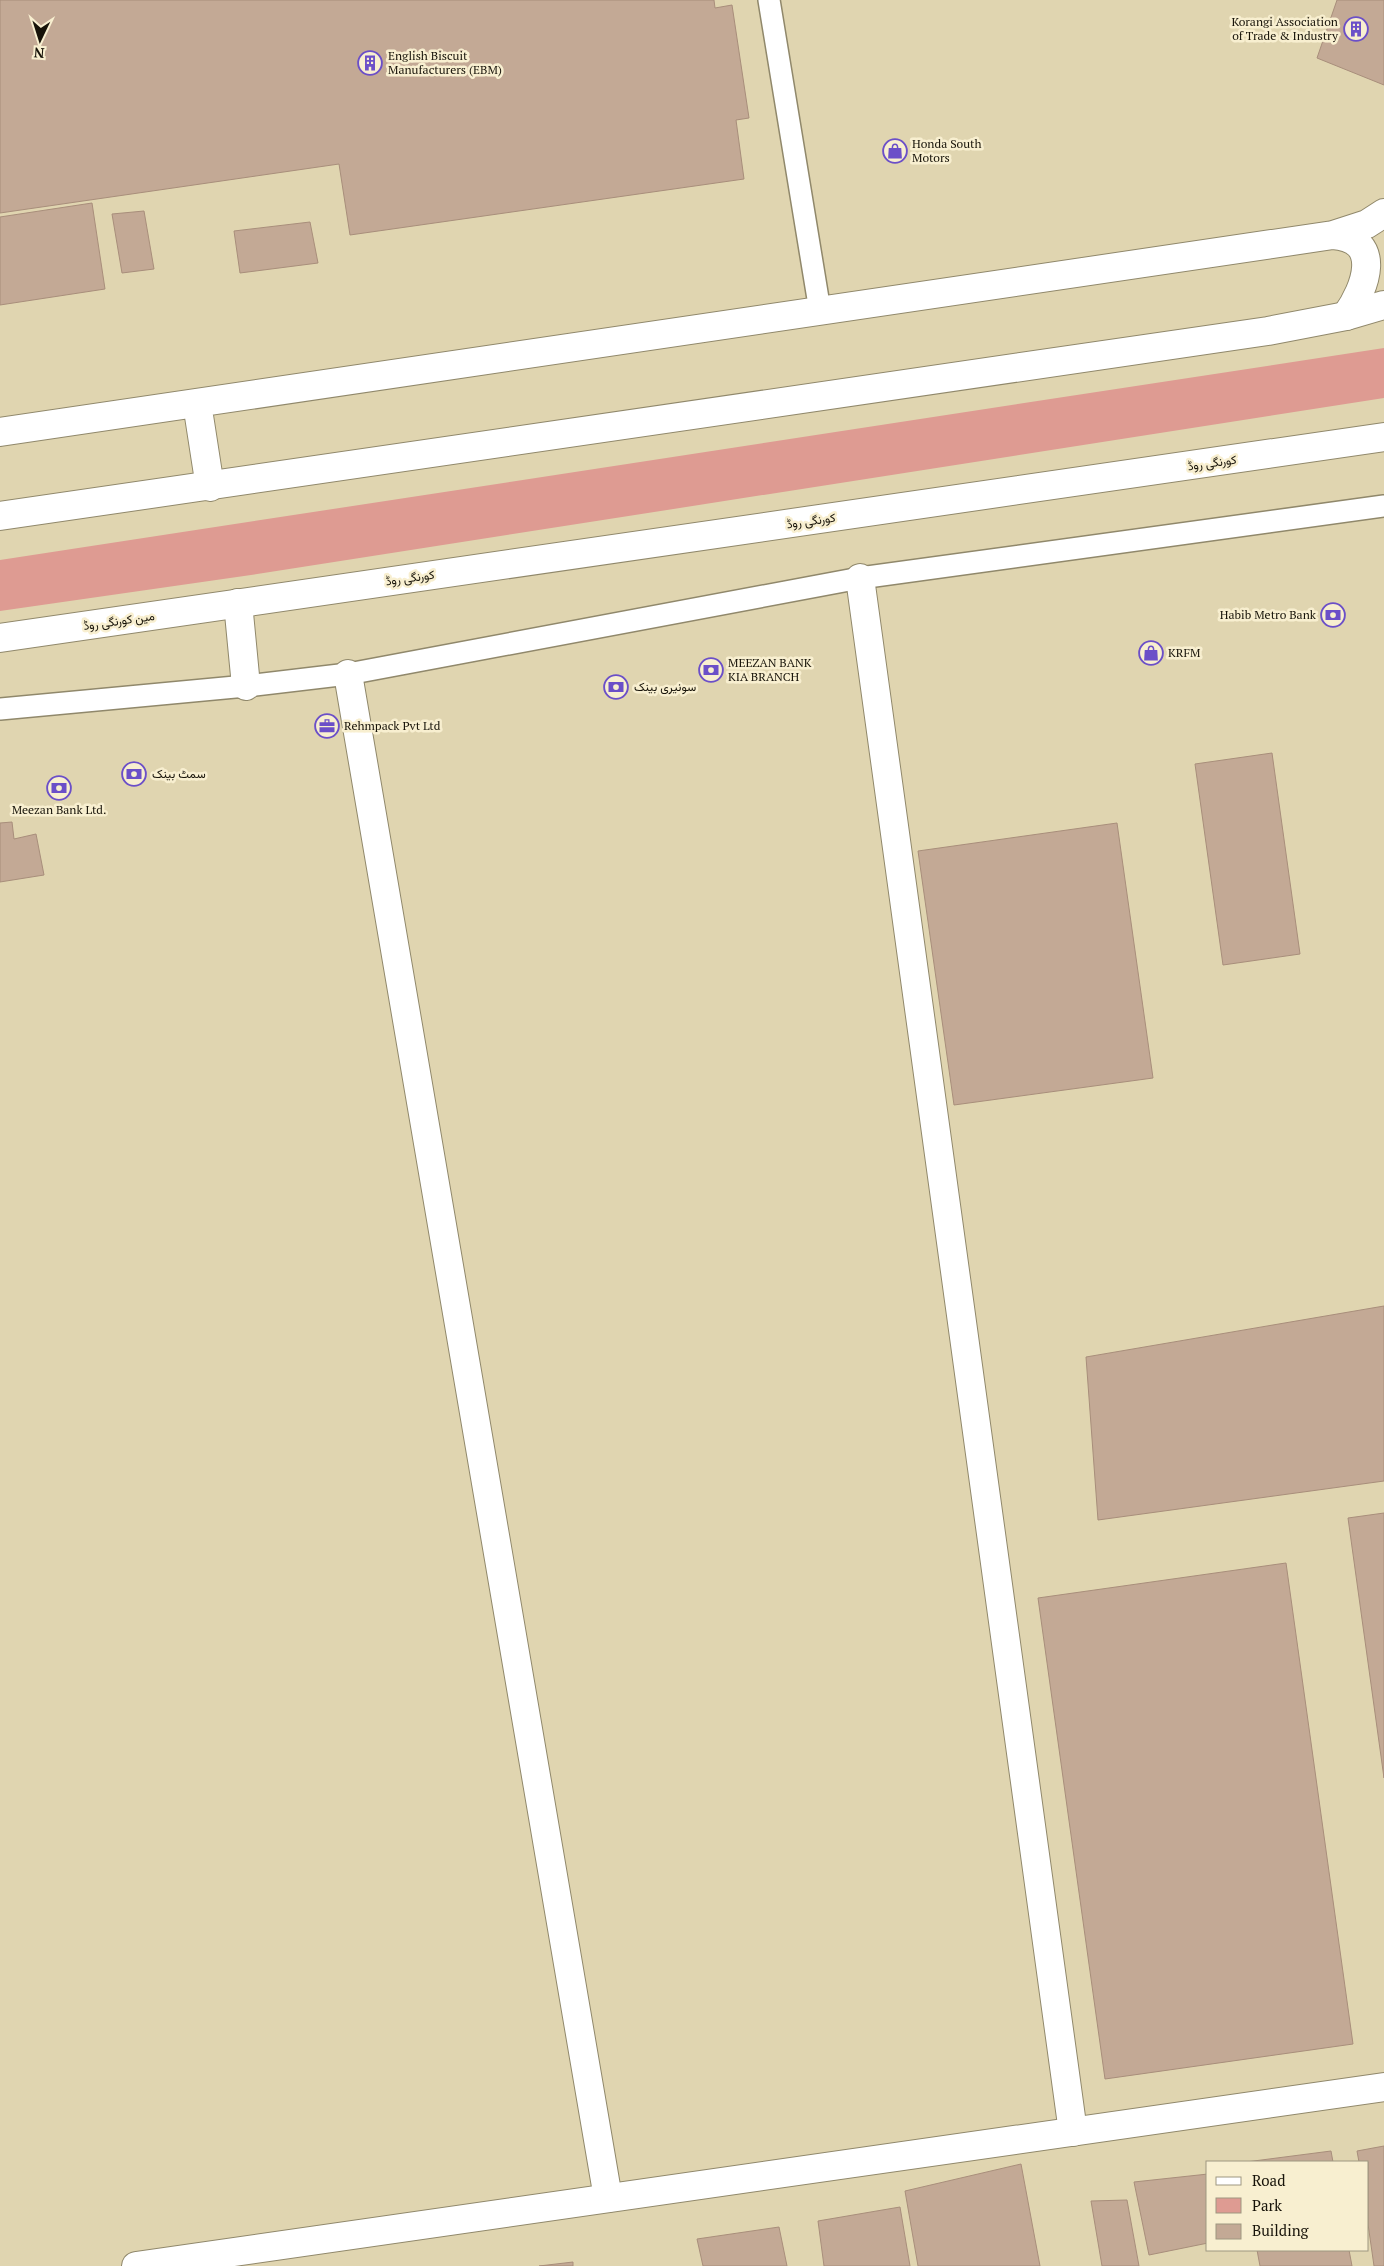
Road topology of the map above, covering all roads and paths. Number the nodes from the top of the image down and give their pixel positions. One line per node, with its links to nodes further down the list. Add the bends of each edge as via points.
1 (769, 0): 5 (lane)
2 (1384, 213): 3 (street, via 1367,224)
3 (1333, 235): 5 (street); 6 (street, via 1358,244 1364,251 1368,266 1362,290)
4 (1384, 305): 6 (street)
5 (820, 311): 7 (street)
6 (1346, 316): 10 (street, via 1248,334)
7 (197, 403): 8 (street); 10 (street)
8 (0, 432)
9 (1384, 437): 14 (street, کورنگی روڈ)
10 (210, 487): 12 (street)
11 (1384, 506): 13 (lane)
12 (0, 516)
13 (860, 578): 16 (lane); 20 (street)
14 (238, 603): 15 (street, مین کورنگی روڈ); 17 (street)
15 (0, 638)
16 (348, 674): 17 (lane); 21 (street)
17 (246, 686): 18 (lane)
18 (0, 709)
19 (1384, 2087): 20 (street)
20 (1073, 2132): 21 (street)
21 (608, 2198): 22 (street)
22 (136, 2266)

